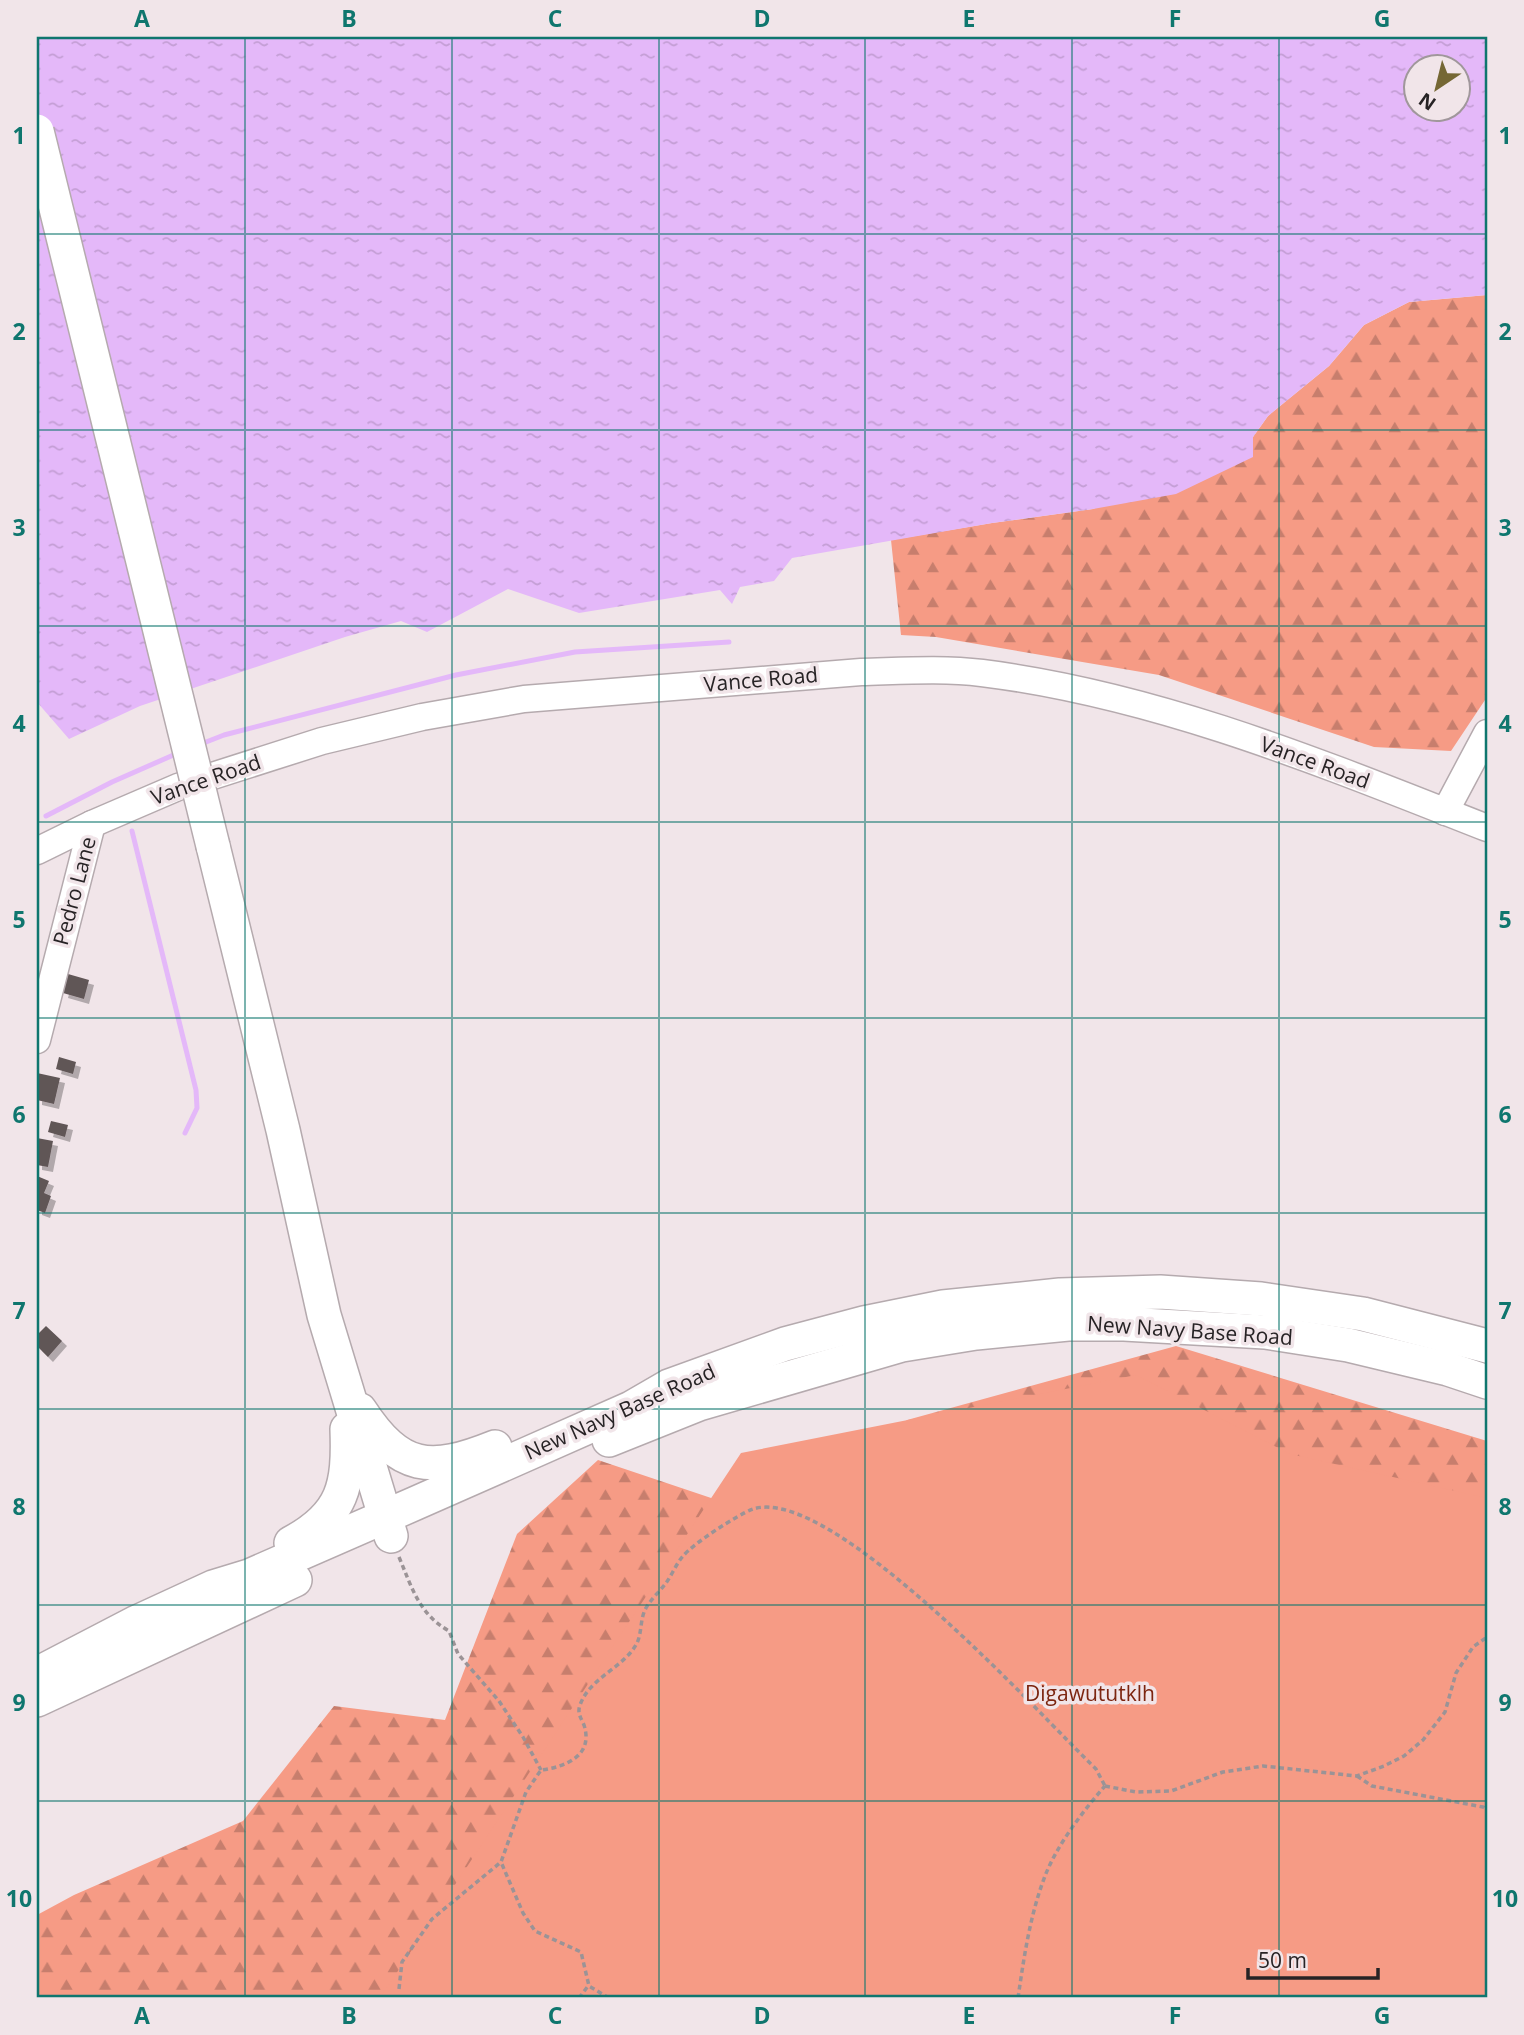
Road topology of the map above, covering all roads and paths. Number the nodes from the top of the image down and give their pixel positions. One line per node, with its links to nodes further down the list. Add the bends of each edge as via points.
1 (37, 131): 11 (main road, bridge)
2 (1487, 733): 3 (street)
3 (1445, 812): 4 (street, Vance Road, via 1185,717 981,673 910,671 524,699 422,717 322,741 178,787); 5 (street, Vance Road)
4 (92, 824): 6 (street, Vance Road); 7 (street, Pedro Lane)
5 (1487, 828)
6 (37, 851)
7 (37, 1040)
8 (1487, 1346): 10 (main road, New Navy Base Road, via 1363,1314 1261,1299 1160,1292 1060,1295 943,1307 864,1323 785,1344)
9 (1487, 1382): 12 (main road, New Navy Base Road, via 1348,1345 1265,1332 1068,1324 976,1333 902,1345 699,1404)
10 (668, 1386): 11 (main road, via 619,1398 440,1465 410,1460 394,1450 377,1436); 12 (main road, New Navy Base Road)
11 (345, 1388): 12 (main road); 13 (main road, via 348,1463 344,1491 330,1514 308,1534)
12 (388, 1527): 13 (main road, New Navy Base Road); 16 (main road, New Navy Base Road); 17 (path, via 415,1596 432,1621 449,1631 458,1654 499,1701)
13 (214, 1587): 15 (main road, New Navy Base Road)
14 (1487, 1637): 18 (path, via 1473,1647 1456,1673 1445,1712 1423,1740 1404,1756)
15 (37, 1674)
16 (37, 1700)
17 (541, 1770): 19 (path, via 574,1762 583,1751 586,1738 580,1705 606,1672 634,1648 645,1609 684,1555 742,1515 768,1507 800,1515 854,1543 929,1605 1096,1769); 21 (path, via 526,1792)
18 (1357, 1776): 19 (path, via 1263,1766 1223,1772 1171,1791 1136,1792); 20 (path, via 1372,1786)
19 (1105, 1786): 26 (path, via 1080,1815 1045,1875 1025,1948)
20 (1487, 1810)
21 (501, 1861): 22 (path, via 535,1930 581,1952); 23 (path, via 432,1919 402,1962)
22 (589, 1986): 24 (path); 25 (path)
23 (399, 1989)
24 (579, 1998)
25 (610, 1998)
26 (1018, 1998)

